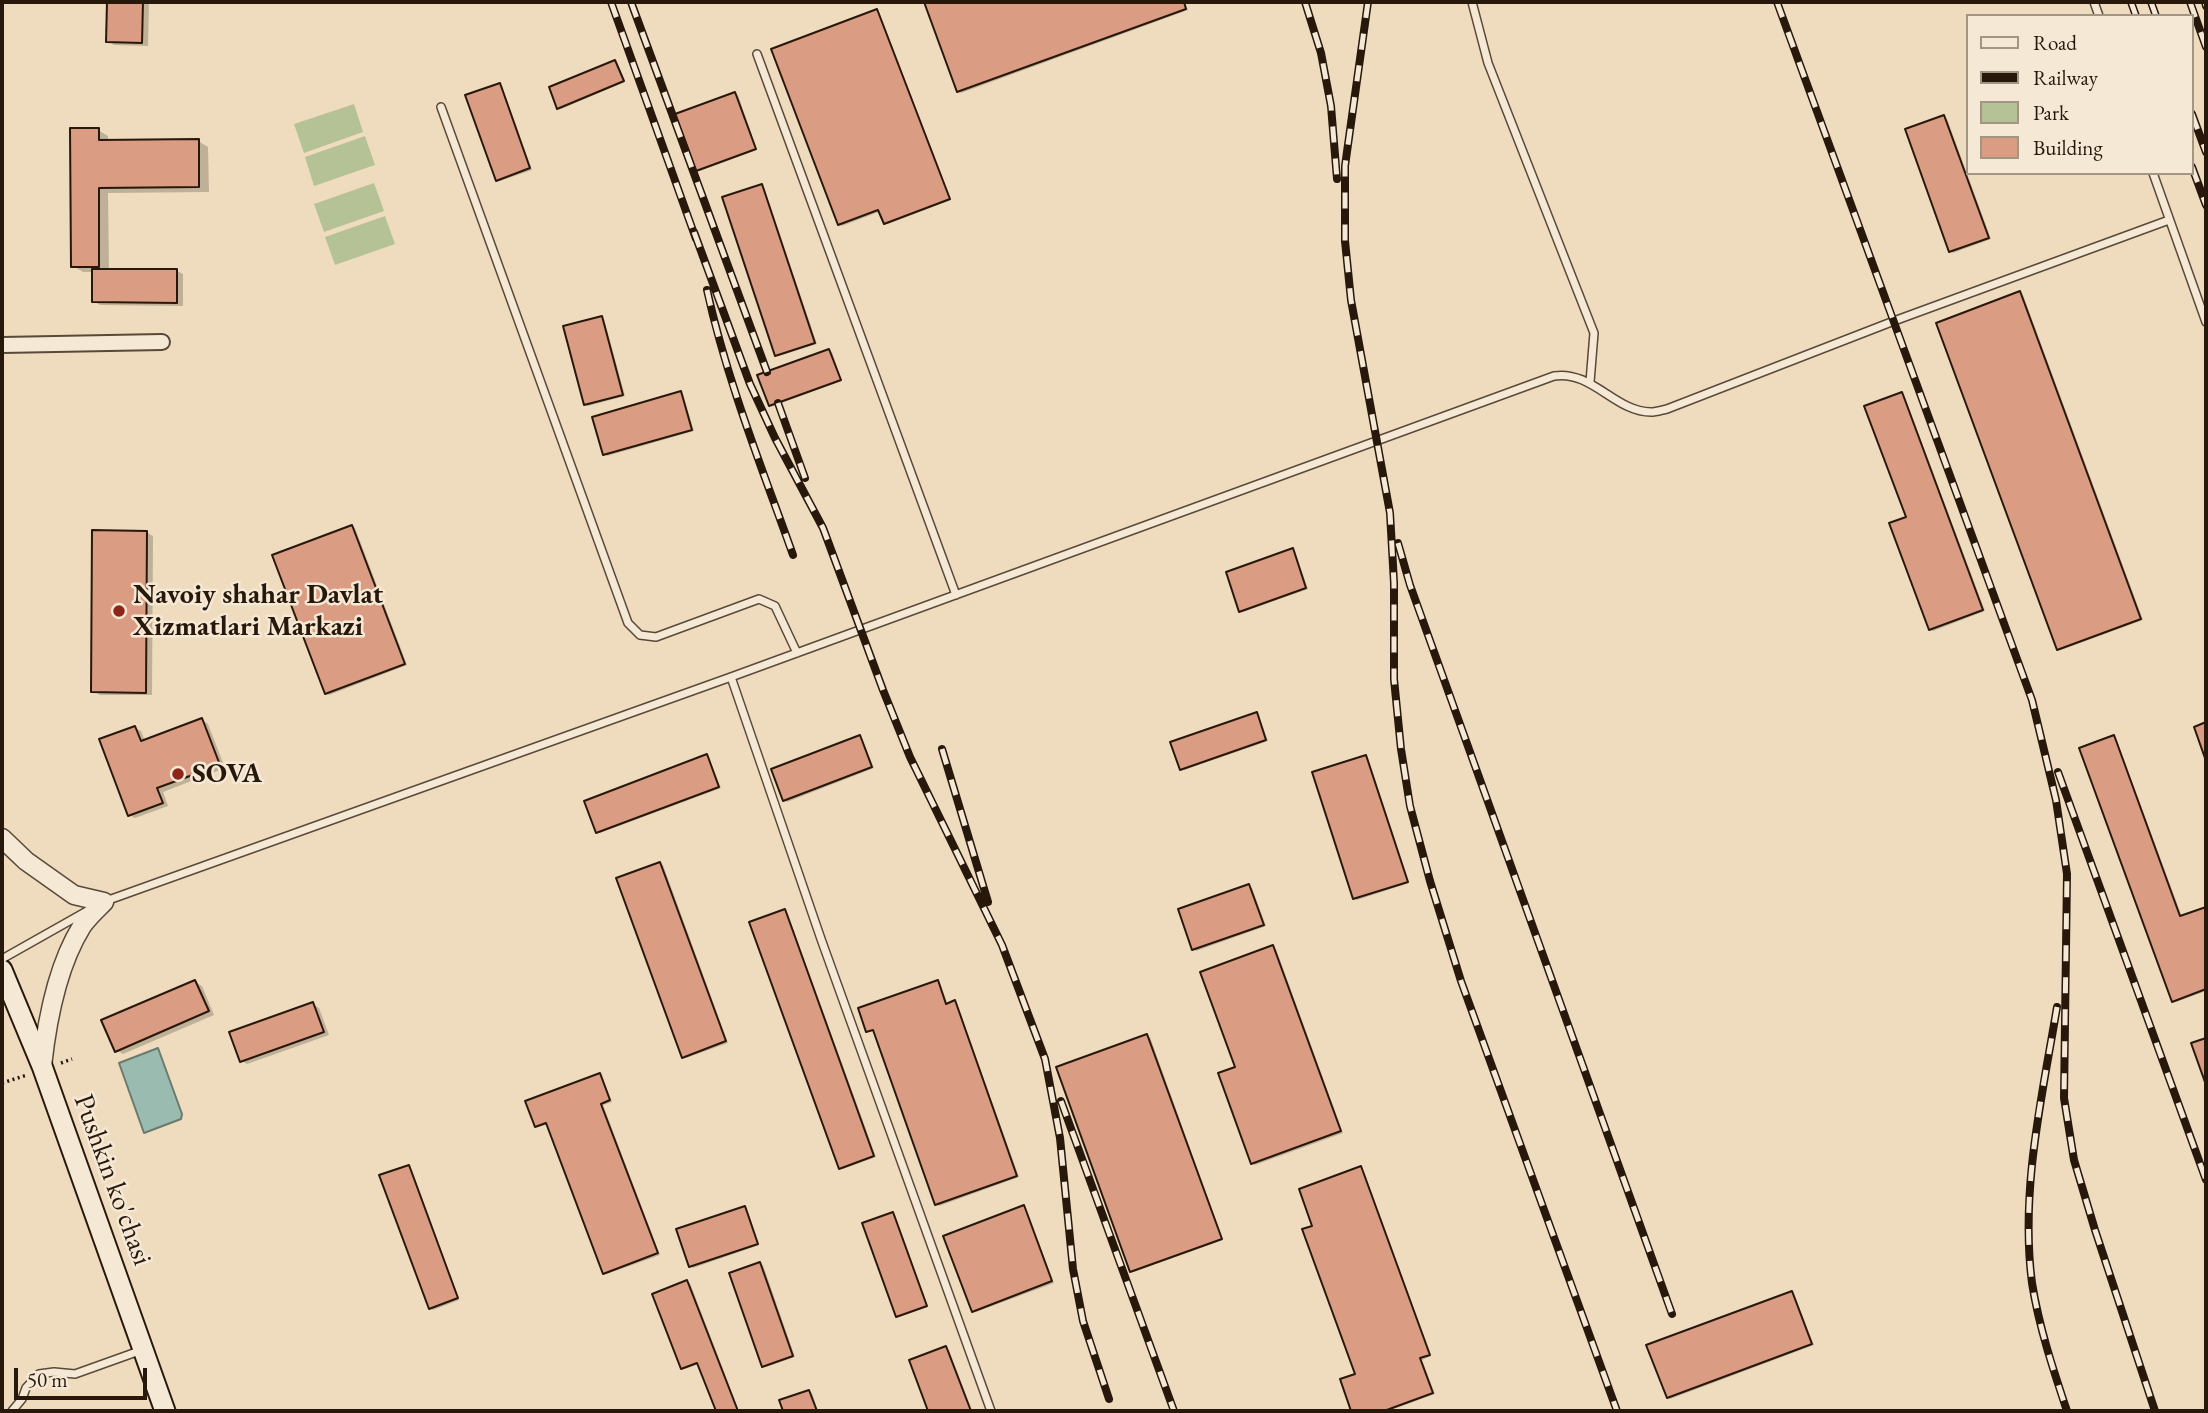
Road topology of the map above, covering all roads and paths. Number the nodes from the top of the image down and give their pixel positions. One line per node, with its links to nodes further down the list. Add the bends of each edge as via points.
1 (1472, 2): 9 (lane, via 1488,63 1594,333)
2 (757, 54): 10 (lane)
3 (441, 107): 11 (lane, via 628,623 640,635 656,637 759,599 775,606)
4 (2154, 175): 5 (lane)
5 (2169, 220): 6 (lane); 9 (lane, via 1667,409 1633,408)
6 (2206, 323)
7 (162, 342): 8 (street)
8 (2, 345)
9 (1590, 382): 10 (lane, via 1555,376)
10 (956, 595): 11 (lane)
11 (797, 653): 12 (lane)
12 (731, 677): 14 (lane); 21 (lane)
13 (2, 838): 14 (street, via 74,895)
14 (104, 902): 15 (lane); 17 (street, via 84,923 70,948 47,1020)
15 (2, 959)
16 (2, 970): 17 (main road, Pushkin ko'chasi)
17 (42, 1066): 18 (main road, Pushkin ko'chasi)
18 (143, 1349): 19 (lane, via 75,1374 39,1374); 20 (main road, Pushkin ko'chasi)
19 (12, 1411)
20 (165, 1411)
21 (991, 1411)

